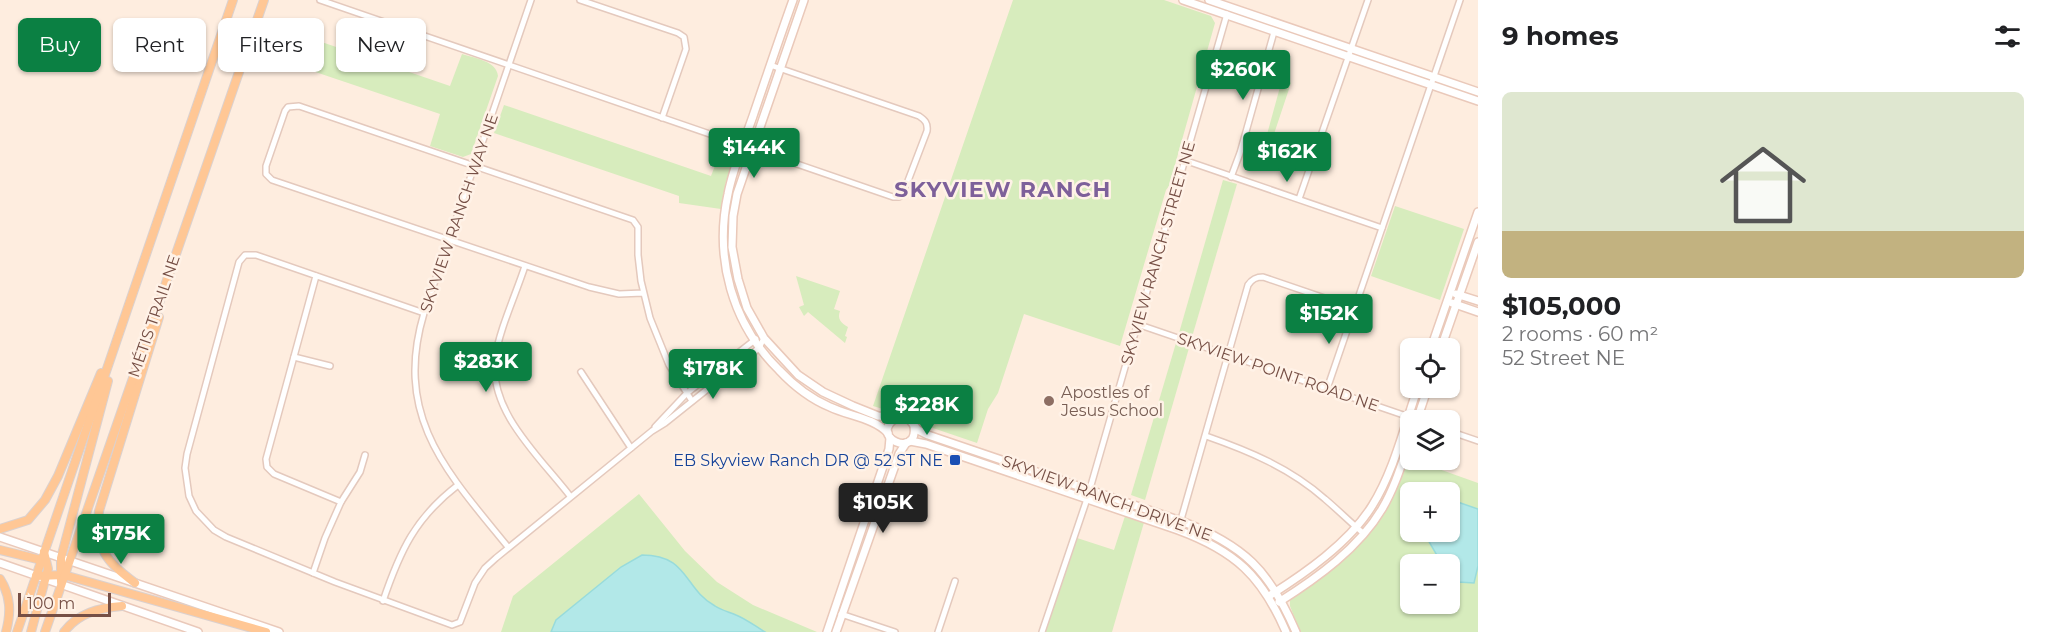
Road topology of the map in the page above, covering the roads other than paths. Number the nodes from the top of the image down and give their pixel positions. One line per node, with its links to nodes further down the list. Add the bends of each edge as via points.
1 (233, 0): 45 (main road, MÉTIS TRAIL NE)
2 (264, 0): 30 (main road, MÉTIS TRAIL NE)
3 (320, 0): 17 (street)
4 (531, 0): 17 (street, SKYVIEW RANCH WAY NE)
5 (580, 0): 24 (street, via 684,37 686,49)
6 (793, 0): 18 (street)
7 (804, 0): 19 (street)
8 (1183, 0): 13 (street)
9 (1209, 0): 12 (street)
10 (1368, 0): 15 (street)
11 (1460, 0): 20 (street)
12 (1230, 7): 13 (street, SKYVIEW RANCH STREET NE); 15 (street)
13 (1227, 15): 14 (street); 27 (street, SKYVIEW RANCH STREET NE)
14 (1274, 32): 16 (street); 29 (street)
15 (1351, 49): 16 (street); 20 (street)
16 (1348, 58): 21 (street); 31 (street)
17 (509, 65): 24 (street); 28 (street, SKYVIEW RANCH WAY NE)
18 (771, 65): 19 (street); 25 (street)
19 (780, 68): 26 (street); 26 (street, via 925,120 927,131 907,189 900,197 893,197)
20 (1434, 77): 21 (street); 22 (street)
21 (1431, 86): 23 (street); 33 (street)
22 (1478, 92)
23 (1478, 101)
24 (662, 118): 25 (street)
25 (743, 146): 26 (street); 53 (street, via 728,192 723,251 735,305)
26 (752, 149): 50 (street, via 737,194 732,248 742,294)
27 (1184, 160): 29 (street); 48 (street, SKYVIEW RANCH STREET NE)
28 (475, 167): 34 (street, SKYVIEW RANCH WAY NE); 34 (street, via 293,106 285,111 266,166 266,174 272,180); 39 (street, via 636,223)
29 (1231, 177): 31 (street)
30 (197, 191): 89 (main road, MÉTIS TRAIL NE); 98 (main road, via 99,511 103,554)
31 (1299, 199): 33 (street)
32 (1478, 212): 38 (street)
33 (1382, 228): 44 (street)
34 (450, 240): 36 (street); 47 (street, SKYVIEW RANCH WAY NE)
35 (1478, 242): 40 (street)
36 (525, 266): 39 (street, via 605,292); 77 (street, via 495,358 498,393 515,428)
37 (316, 276): 47 (street); 56 (street); 92 (street, via 256,255 241,258 185,468 189,496 204,521 226,537)
38 (1450, 292): 40 (street); 41 (street)
39 (643, 294): 60 (street, via 662,349)
40 (1460, 295): 42 (street); 43 (street)
41 (1447, 301): 43 (street); 51 (street)
42 (1478, 301)
43 (1456, 304): 46 (street); 52 (street)
44 (1354, 308): 55 (street, via 1257,277 1248,285); 59 (street)
45 (127, 311): 49 (main road, MÉTIS TRAIL NE); 82 (main road, via 45,500 28,520)
46 (1478, 312)
47 (424, 313): 75 (street, SKYVIEW RANCH WAY NE, via 415,373 420,414 434,449)
48 (1137, 324): 55 (street, SKYVIEW POINT ROAD NE); 76 (street, SKYVIEW RANCH STREET NE)
49 (119, 333): 88 (main road, MÉTIS TRAIL NE); 89 (main road)
50 (764, 338): 53 (street); 54 (street); 63 (street, via 798,375 823,392 878,416)
51 (1434, 338)
52 (1445, 338)
53 (753, 339): 54 (street); 60 (street)
54 (759, 348): 61 (street); 67 (street, via 804,392 879,426)
55 (1228, 355): 59 (street, SKYVIEW POINT ROAD NE); 68 (street)
56 (294, 357): 57 (street); 79 (street, via 266,463 274,474)
57 (330, 366)
58 (581, 372): 72 (street)
59 (1327, 389): 62 (street, SKYVIEW POINT ROAD NE)
60 (687, 393): 61 (street); 65 (street)
61 (692, 401): 65 (street)
62 (1400, 414)
63 (896, 418): 64 (street, via 904,417); 67 (street, via 890,423)
64 (914, 424): 71 (street, via 915,433); 76 (street, SKYVIEW RANCH DRIVE NE, via 929,436)
65 (652, 431): 72 (street)
66 (1460, 435): 70 (street)
67 (889, 436): 71 (street, via 899,444); 106 (street, via 889,449)
68 (1206, 436): 80 (street); 81 (street, via 1277,465 1325,498)
69 (1400, 438): 81 (street, via 1380,492)
70 (1478, 441)
71 (908, 442): 78 (street, SKYVIEW RANCH DRIVE NE, via 926,444); 107 (street, via 899,454)
72 (631, 448): 77 (street)
73 (365, 455): 79 (street, via 360,472)
74 (1400, 466): 84 (street, via 1374,521)
75 (458, 484): 86 (street, SKYVIEW RANCH WAY NE); 103 (street, via 427,512 410,536 400,552)
76 (1089, 490): 78 (street, SKYVIEW RANCH STREET NE); 80 (street, SKYVIEW RANCH DRIVE NE)
77 (570, 496): 86 (street)
78 (1087, 499): 83 (street, SKYVIEW RANCH DRIVE NE); 120 (street, SKYVIEW RANCH STREET NE)
79 (341, 502): 92 (street)
80 (1181, 521): 83 (street); 100 (street, SKYVIEW RANCH DRIVE NE, via 1244,555)
81 (1356, 527): 84 (street); 100 (street)
82 (0, 529)
83 (1178, 530): 101 (street, SKYVIEW RANCH DRIVE NE, via 1227,553 1248,570)
84 (1363, 533): 102 (street, via 1337,559)
85 (0, 537): 88 (street)
86 (508, 547): 103 (street, via 475,583 463,618 457,624)
87 (0, 550): 90 (main road)
88 (44, 552): 89 (street); 90 (main road, MÉTIS TRAIL NE)
89 (64, 560): 90 (main road); 93 (main road); 98 (street)
90 (45, 561): 94 (main road, MÉTIS TRAIL NE); 95 (main road)
91 (0, 563): 94 (street)
92 (313, 573): 103 (street)
93 (62, 575): 95 (main road); 99 (main road); 114 (main road)
94 (36, 576): 95 (main road); 109 (main road, MÉTIS TRAIL NE)
95 (46, 577): 99 (street); 110 (main road)
96 (0, 579): 108 (main road, via 9,599)
97 (955, 580): 119 (street)
98 (135, 583): 115 (street)
99 (61, 585): 105 (street); 111 (main road)
100 (1277, 591): 101 (street); 102 (street, SKYVIEW RANCH DRIVE NE)
101 (1269, 596): 104 (street, SKYVIEW RANCH DRIVE NE)
102 (1282, 600): 104 (street); 122 (street, SKYVIEW RANCH DRIVE NE)
103 (383, 601)
104 (1274, 605): 121 (street, SKYVIEW RANCH DRIVE NE)
105 (122, 606): 112 (main road, via 91,611); 113 (street)
106 (834, 611): 107 (street); 116 (street)
107 (842, 614): 117 (street); 118 (street)
108 (6, 632)
109 (17, 632)
110 (31, 632)
111 (45, 632)
112 (64, 632)
113 (198, 632)
114 (266, 632)
115 (279, 632)
116 (827, 632)
117 (836, 632)
118 (895, 632)
119 (938, 632)
120 (1042, 632)
121 (1286, 632)
122 (1296, 632)

